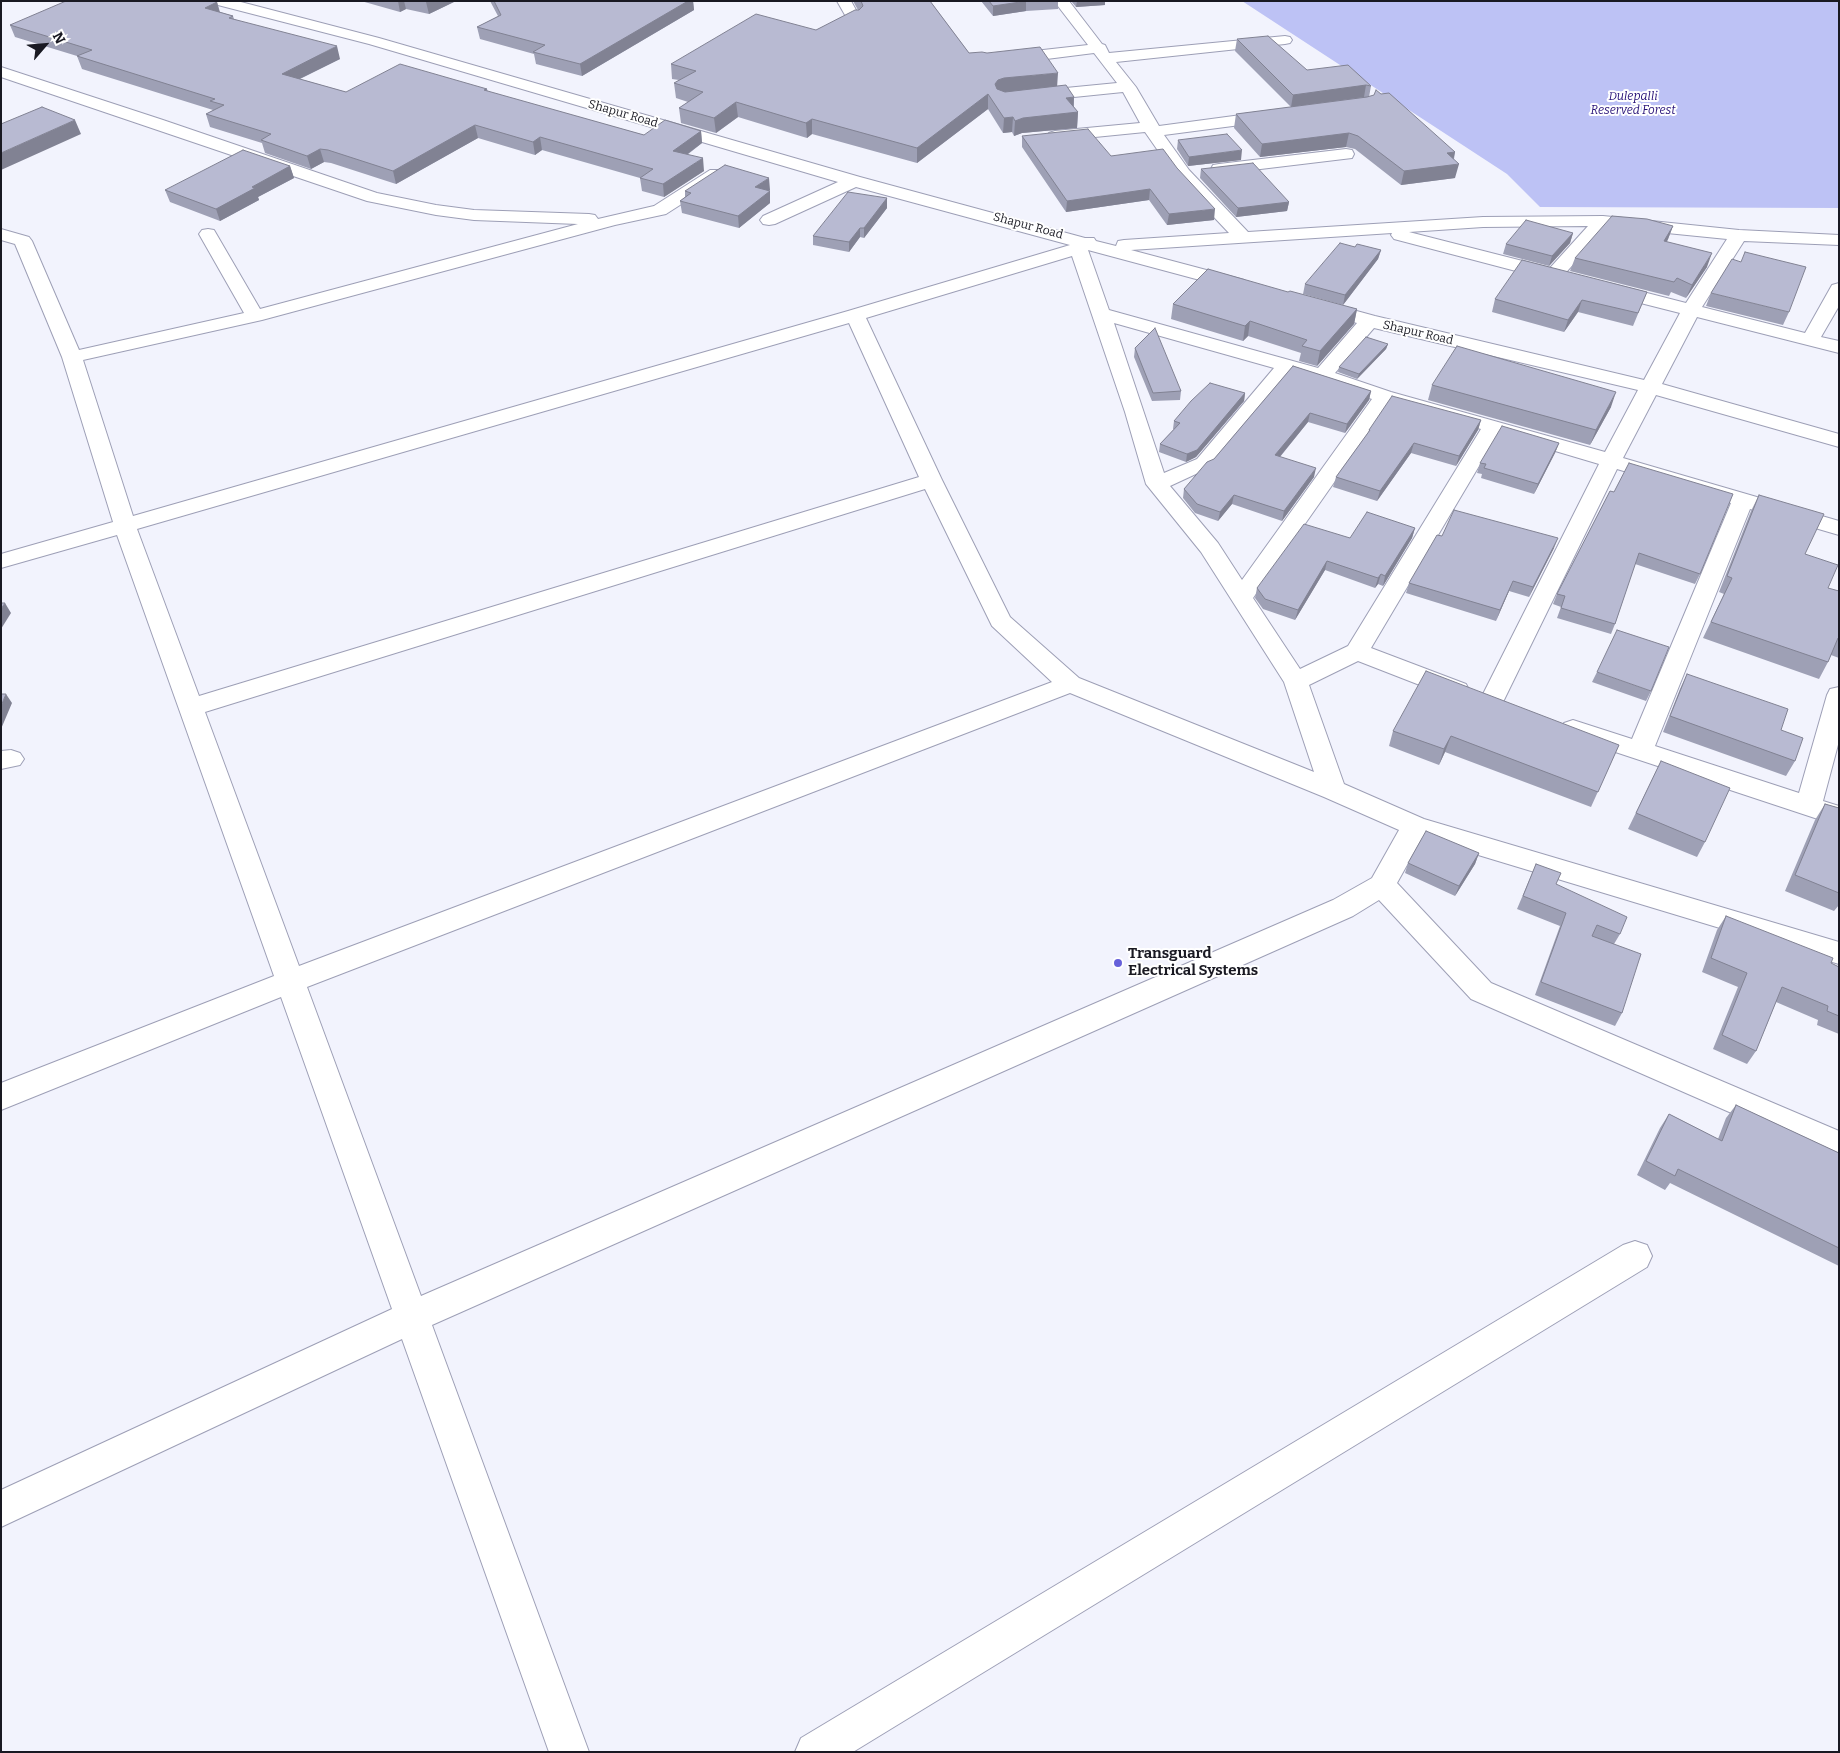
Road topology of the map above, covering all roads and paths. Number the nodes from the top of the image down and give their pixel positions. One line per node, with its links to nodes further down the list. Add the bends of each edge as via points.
1 (219, 1): 4 (street, Shapur Road)
2 (844, 1): 5 (street)
3 (1061, 1): 7 (street)
4 (254, 5): 15 (street, Shapur Road)
5 (854, 19)
6 (1285, 40): 7 (street)
7 (1103, 53): 8 (street); 10 (street)
8 (996, 60)
9 (1, 72): 19 (street, via 373,197 474,214)
10 (1128, 86): 11 (street); 13 (street)
11 (1023, 98)
12 (1288, 114): 13 (street)
13 (1152, 130): 14 (street); 17 (street)
14 (1042, 138)
15 (751, 151): 18 (street, Shapur Road); 19 (street, via 660,210)
16 (1346, 154): 17 (street)
17 (1183, 174): 26 (street)
18 (854, 181): 20 (street); 28 (street, Shapur Road)
19 (613, 220): 38 (street)
20 (769, 220)
21 (1603, 221): 22 (street, via 1483,222); 25 (street); 29 (street)
22 (1374, 228): 26 (street); 29 (street)
23 (1, 234): 42 (street, via 23,241)
24 (208, 234): 38 (street)
25 (1739, 235): 27 (street); 35 (street)
26 (1244, 238): 28 (street)
27 (1839, 240)
28 (1090, 246): 32 (street, Shapur Road); 36 (street); 37 (street)
29 (1554, 275): 30 (street)
30 (1572, 280)
31 (1590, 284): 35 (street)
32 (1256, 289)
33 (1839, 289): 40 (street)
34 (1304, 303): 39 (street, Shapur Road)
35 (1691, 310): 40 (street); 45 (street)
36 (1103, 314): 43 (street); 51 (street)
37 (855, 315): 50 (street); 53 (street)
38 (254, 316): 42 (street)
39 (1370, 321): 44 (street); 45 (street, Shapur Road)
40 (1810, 340): 41 (street)
41 (1839, 347)
42 (72, 358): 53 (street)
43 (1286, 366): 44 (street); 51 (street, via 1204,463)
44 (1322, 375): 46 (street)
45 (1650, 387): 48 (street, Shapur Road); 49 (street)
46 (1384, 396): 47 (street); 56 (street)
47 (1493, 426): 49 (street); 57 (street)
48 (1839, 440)
49 (1611, 461): 52 (street); 57 (street, via 1500,705)
50 (930, 480): 59 (street, via 1000,621); 61 (street)
51 (1157, 484): 56 (street, via 1210,548)
52 (1743, 500): 54 (street); 63 (street)
53 (124, 525): 55 (street); 61 (street)
54 (1839, 528)
55 (1, 561)
56 (1241, 598): 58 (street)
57 (1357, 652): 58 (street)
58 (1296, 681): 64 (street)
59 (1070, 684): 64 (street); 70 (street)
60 (1839, 695): 65 (street)
61 (192, 707): 70 (street)
62 (1547, 721): 63 (street)
63 (1640, 751): 65 (street)
64 (1333, 790): 67 (street)
65 (1808, 806): 66 (street)
66 (1839, 816)
67 (1414, 826): 68 (street); 69 (street)
68 (1382, 885): 72 (street, via 1481,991); 74 (street, via 1343,908)
69 (1839, 953)
70 (291, 981): 71 (street); 74 (street)
71 (1, 1097)
72 (1839, 1146)
73 (1635, 1256): 77 (street)
74 (412, 1317): 75 (street); 76 (street)
75 (1, 1509)
76 (569, 1752)
77 (815, 1752)

